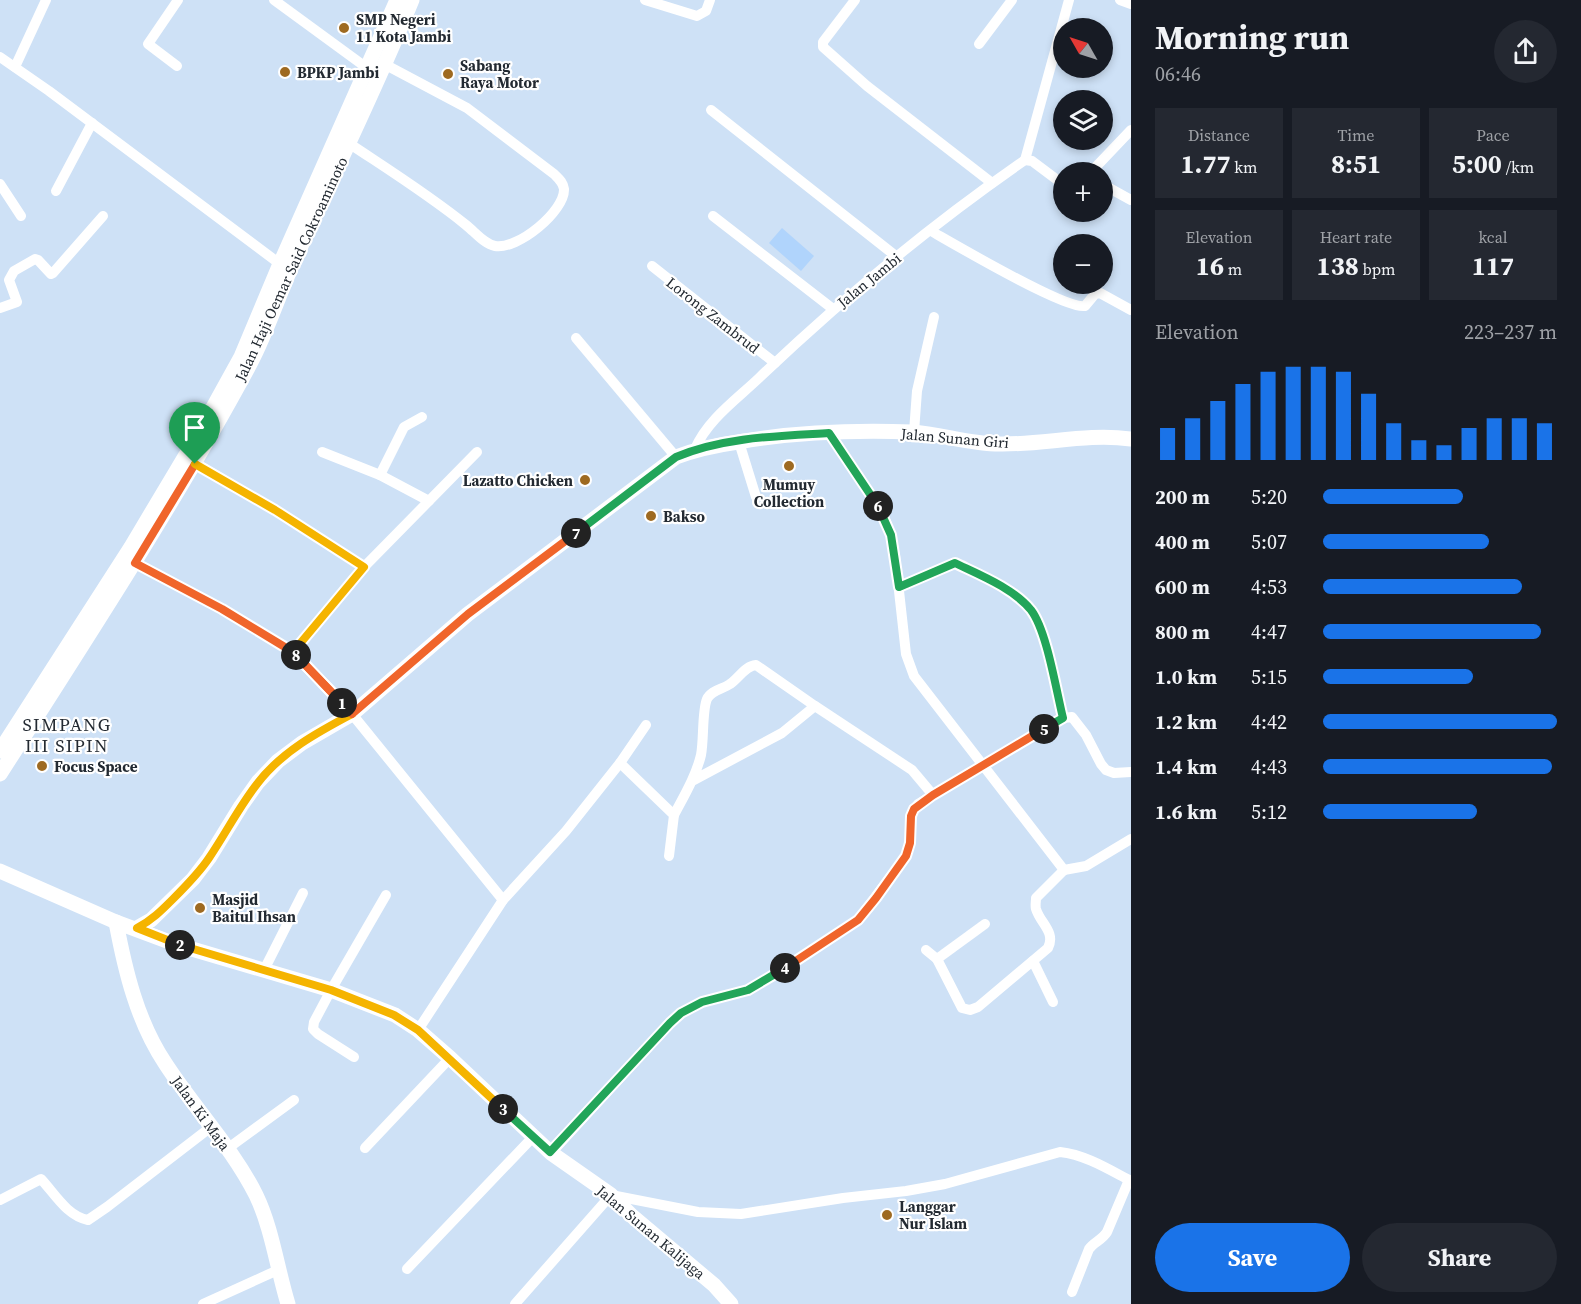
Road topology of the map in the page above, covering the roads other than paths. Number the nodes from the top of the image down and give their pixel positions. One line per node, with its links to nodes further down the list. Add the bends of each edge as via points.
1 (46, 0): 16 (street)
2 (178, 0): 15 (street, via 148,44)
3 (274, 0): 17 (street)
4 (397, 0): 17 (street, Jalan Haji Oemar Said Cokroaminoto)
5 (412, 0): 17 (street, Jalan Haji Oemar Said Cokroaminoto)
6 (645, 0): 7 (street, via 697,16 706,11)
7 (710, 0)
8 (855, 0): 26 (street, via 823,42 824,47 867,86)
9 (1012, 0): 13 (street)
10 (1069, 0): 22 (street)
11 (1120, 0): 12 (street)
12 (1131, 4)
13 (979, 44)
14 (0, 57): 16 (street)
15 (177, 66)
16 (15, 67): 19 (street)
17 (378, 69): 21 (street, Jalan Haji Oemar Said Cokroaminoto); 21 (street, via 444,94 467,108 562,181 564,192 558,206 532,235 510,246 497,247); 24 (street, Jalan Haji Oemar Said Cokroaminoto)
18 (711, 110): 35 (street)
19 (92, 123): 29 (street); 36 (street)
20 (1131, 130): 23 (street)
21 (350, 144): 24 (street, Jalan Haji Oemar Said Cokroaminoto)
22 (1025, 160): 25 (street); 26 (street, Jalan Jambi)
23 (1101, 162)
24 (329, 172): 36 (street, Jalan Haji Oemar Said Cokroaminoto); 53 (street, Jalan Haji Oemar Said Cokroaminoto, via 251,361)
25 (1053, 177)
26 (992, 183): 34 (street, Jalan Jambi)
27 (0, 184): 31 (street)
28 (1113, 190): 30 (street)
29 (56, 191)
30 (1131, 200)
31 (21, 216)
32 (103, 216): 38 (street, via 53,273 35,259 14,271 9,280 17,302)
33 (713, 216): 39 (street)
34 (931, 231): 35 (street, Jalan Jambi); 40 (street, via 1041,291 1076,305 1085,306 1100,293)
35 (897, 257): 39 (street, Jalan Jambi)
36 (280, 264): 65 (street, Jalan Haji Oemar Said Cokroaminoto, via 241,357 199,433)
37 (652, 266): 43 (street, Lorong Zambrud)
38 (0, 308)
39 (833, 309): 43 (street, Jalan Jambi)
40 (1131, 310)
41 (934, 317): 45 (street, via 917,392)
42 (576, 338): 52 (street)
43 (775, 363): 49 (street, Jalan Jambi, via 708,428)
44 (422, 417): 54 (street, via 404,427)
45 (914, 432): 46 (street, Jalan Sunan Giri); 47 (street, Jalan Sunan Giri, via 997,444 1103,436)
46 (829, 433): 48 (street, Jalan Sunan Giri); 59 (street, via 883,514 891,535)
47 (1131, 439)
48 (739, 442): 49 (street, Jalan Sunan Giri); 55 (street)
49 (695, 449): 52 (street, Jalan Sunan Giri)
50 (322, 452): 54 (street)
51 (477, 452): 56 (street)
52 (676, 457): 62 (street, Jalan Sunan Giri, via 468,614)
53 (195, 464): 57 (street, Jalan Haji Oemar Said Cokroaminoto); 58 (street)
54 (380, 475): 56 (street)
55 (756, 496)
56 (429, 501): 58 (street)
57 (135, 563): 60 (street); 69 (street, Jalan Haji Oemar Said Cokroaminoto)
58 (364, 567): 60 (street)
59 (899, 587): 63 (street, via 955,563 1021,600 1042,632); 67 (street, via 906,654 914,676)
60 (293, 652): 62 (street)
61 (815, 706): 70 (street, via 782,733); 70 (street, via 756,665 750,666 707,698 701,755); 71 (street, via 912,770)
62 (352, 714): 79 (street); 82 (street, Jalan Sunan Giri, via 278,761 258,782 193,879 151,921)
63 (1063, 718): 67 (street); 68 (street, via 1072,717 1106,770)
64 (646, 725): 66 (street)
65 (0, 751)
66 (620, 763): 72 (street); 79 (street, via 566,831)
67 (982, 767): 71 (street); 75 (street)
68 (1131, 772)
69 (0, 774)
70 (692, 781): 72 (street)
71 (933, 795): 97 (street, via 914,809 906,856 858,920 748,990 702,1002 681,1013)
72 (674, 815): 74 (street)
73 (1131, 839): 75 (street, via 1086,866)
74 (669, 856)
75 (1064, 870): 85 (street, via 1036,898 1036,909 1052,940)
76 (0, 871): 80 (street, Jalan Sunan Kalijaga)
77 (303, 893): 86 (street)
78 (386, 896): 87 (street)
79 (503, 900): 89 (street)
80 (116, 922): 82 (street, Jalan Sunan Kalijaga); 93 (street, Jalan Ki Maja, via 132,992 144,1022 164,1062)
81 (985, 924): 84 (street)
82 (137, 928): 86 (street, Jalan Sunan Kalijaga, via 175,944)
83 (926, 950): 84 (street)
84 (937, 959): 85 (street, via 962,1008 970,1011)
85 (1033, 961): 88 (street)
86 (264, 970): 87 (street, Jalan Sunan Kalijaga)
87 (331, 990): 89 (street, Jalan Sunan Kalijaga, via 394,1015); 90 (street, via 313,1029)
88 (1053, 1002)
89 (418, 1030): 91 (street, Jalan Sunan Kalijaga)
90 (354, 1057)
91 (450, 1058): 94 (street, Jalan Sunan Kalijaga); 95 (street)
92 (294, 1100): 96 (street)
93 (211, 1127): 96 (street, Jalan Ki Maja); 100 (street, via 88,1220 71,1213 41,1179)
94 (533, 1137): 97 (street, Jalan Sunan Kalijaga); 101 (street)
95 (365, 1148)
96 (226, 1149): 102 (street, Jalan Ki Maja, via 242,1168 257,1197)
97 (550, 1152): 99 (street, Jalan Sunan Kalijaga)
98 (1130, 1181): 99 (street, via 1093,1161 1060,1152 935,1186 741,1214 698,1212); 103 (street, via 1104,1238 1089,1249)
99 (611, 1195): 106 (street); 107 (street, Jalan Sunan Kalijaga)
100 (0, 1200)
101 (407, 1269)
102 (278, 1270): 104 (street); 105 (street, Jalan Ki Maja)
103 (1072, 1292)
104 (203, 1304)
105 (288, 1304)
106 (515, 1304)
107 (731, 1304)

